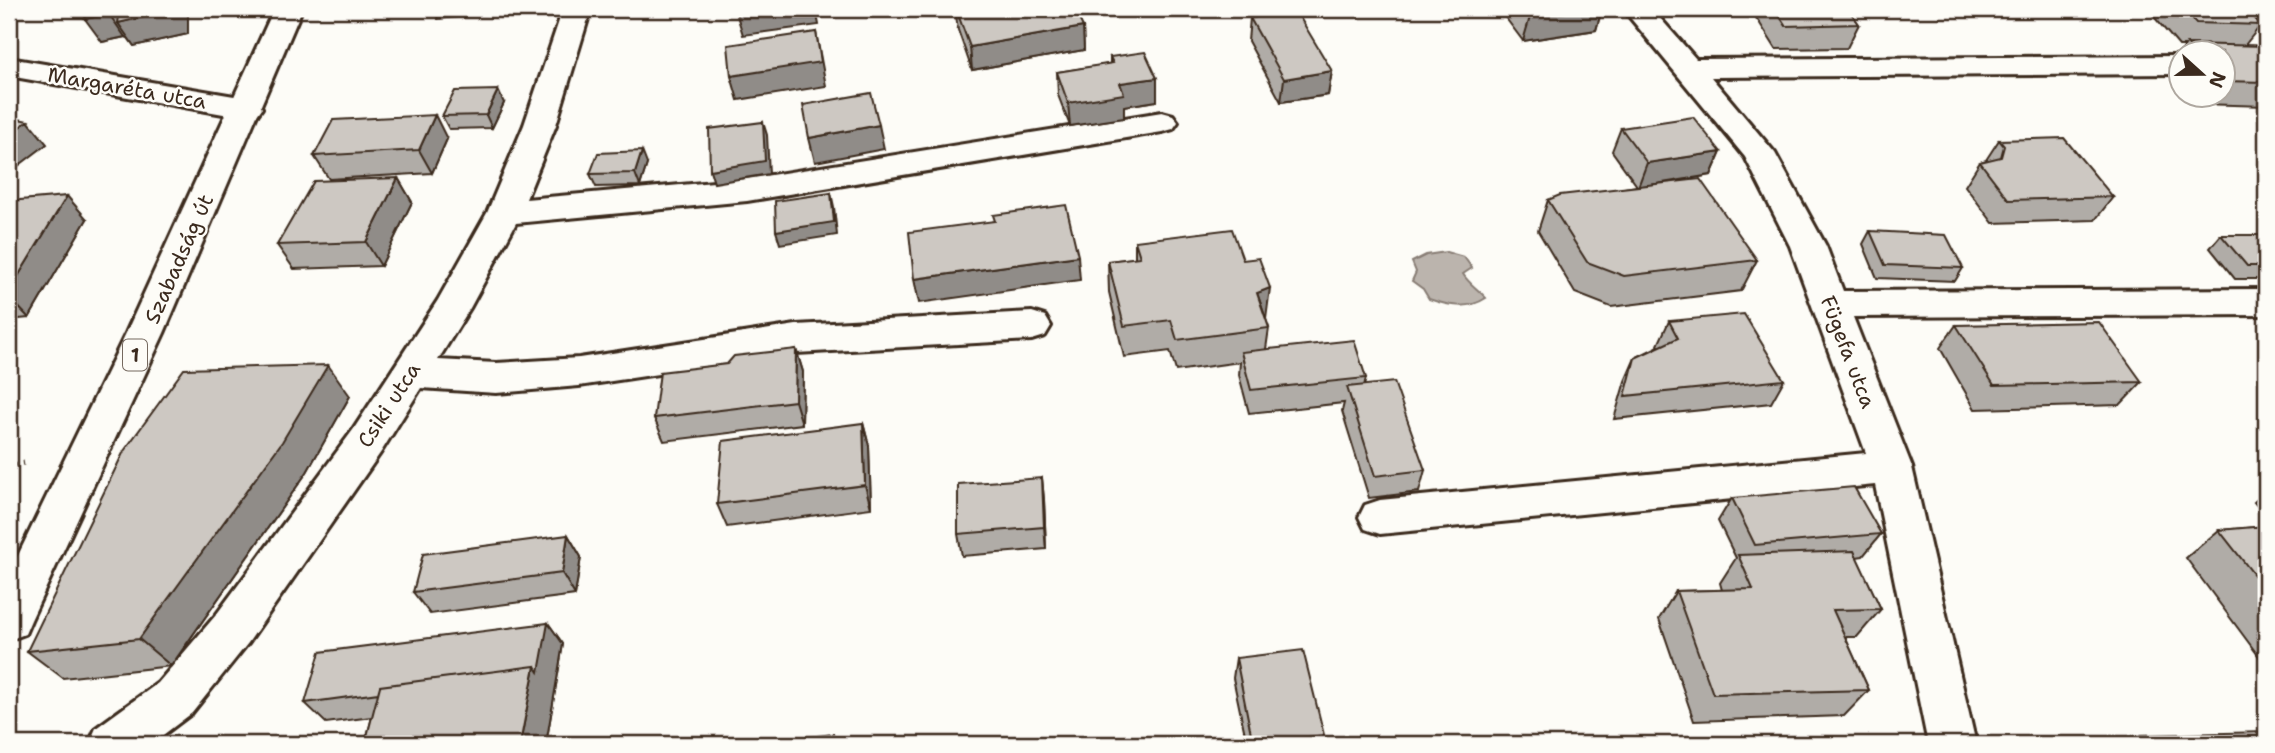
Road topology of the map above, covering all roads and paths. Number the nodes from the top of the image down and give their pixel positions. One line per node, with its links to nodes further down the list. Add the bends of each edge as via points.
1 (288, 9): 7 (street, Szabadság út / 1)
2 (577, 9): 9 (street, Csiki utca, via 540,125)
3 (1637, 9): 6 (street, Fügefa utca)
4 (2166, 65): 6 (street)
5 (9, 67): 7 (street, Margaréta utca)
6 (1687, 68): 11 (street, Fügefa utca, via 1759,153 1808,246)
7 (246, 108): 18 (street, Szabadság út / 1)
8 (1162, 122): 9 (street, via 747,190)
9 (503, 213): 13 (street, Csiki utca)
10 (2266, 302): 11 (street)
11 (1830, 304): 16 (street, Fügefa utca)
12 (1032, 326): 13 (street, via 796,339 579,372 496,378)
13 (411, 373): 19 (street, Csiki utca, via 232,629 175,698)
14 (24, 463): 15 (path)
15 (9, 465)
16 (1892, 467): 17 (street); 20 (street, Fügefa utca)
17 (1380, 517)
18 (9, 620)
19 (113, 744)
20 (1952, 744)

